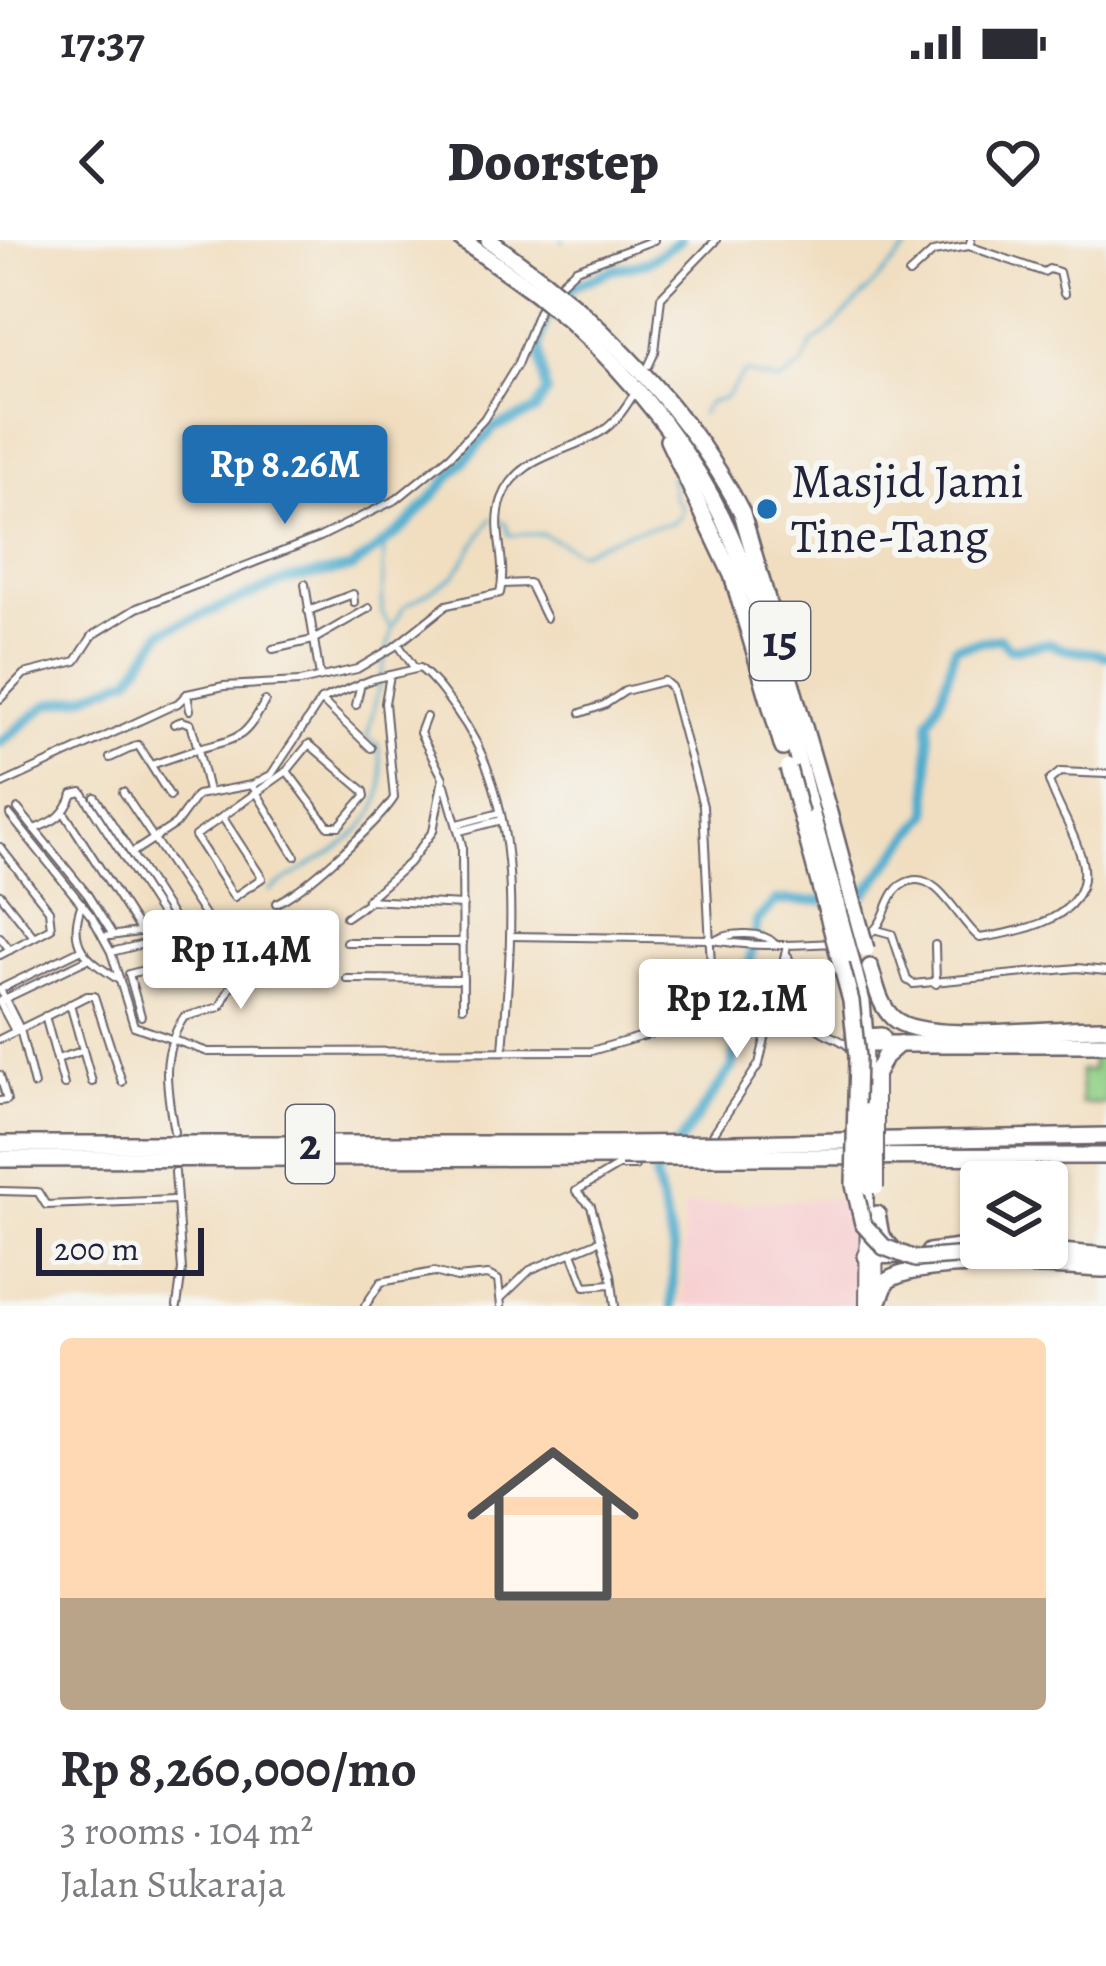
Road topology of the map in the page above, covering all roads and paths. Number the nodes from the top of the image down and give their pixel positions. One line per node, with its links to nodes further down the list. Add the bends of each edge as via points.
1 (462, 240): 7 (highway, 15)
2 (488, 240): 7 (highway, 15)
3 (654, 240): 27 (street, via 565,278 541,303 484,419 397,500 137,608 93,635 76,661 24,674)
4 (716, 240): 10 (street, via 661,297)
5 (970, 243): 6 (street, via 929,254); 8 (street, via 1017,265 1059,272)
6 (909, 274)
7 (540, 287): 9 (highway, 15, bridge)
8 (1064, 294)
9 (574, 314): 12 (highway, 15); 53 (highway, 15, via 678,414 742,513)
10 (649, 365)
11 (632, 397): 14 (street, via 601,432 540,457 513,481 496,520)
12 (658, 416): 53 (highway, 15, via 730,535); 138 (highway, bridge, via 732,575 851,1001 854,1185 863,1224 898,1256)
13 (305, 584): 17 (street)
14 (502, 584): 18 (street, via 530,583); 20 (street, via 497,594 436,611)
15 (354, 602): 17 (street, via 352,594)
16 (369, 608): 19 (street)
17 (308, 610): 19 (street)
18 (546, 618)
19 (313, 640): 21 (street); 24 (street)
20 (396, 645): 22 (street); 24 (street, via 357,669)
21 (273, 649)
22 (413, 667): 23 (street); 52 (street, via 431,676 470,729)
23 (387, 675): 25 (street); 64 (street, via 394,797)
24 (320, 676): 26 (street)
25 (361, 683): 28 (street); 30 (street)
26 (187, 694): 31 (street); 42 (street)
27 (0, 699)
28 (321, 700): 36 (street); 43 (street, via 278,769)
29 (265, 701): 35 (street, via 242,736)
30 (356, 705)
31 (190, 710)
32 (581, 713): 74 (street, via 625,691 664,681 671,687 703,806)
33 (427, 717): 41 (street, via 420,733)
34 (174, 724): 35 (street, via 191,724)
35 (198, 748): 38 (street); 44 (street)
36 (371, 748)
37 (110, 758): 38 (street, via 138,745)
38 (151, 765): 46 (street)
39 (287, 771): 39 (street, via 328,826 339,826 365,796 309,744); 47 (street)
40 (1106, 774): 68 (street, via 1060,772 1049,781 1083,866 1079,891 1057,917 980,938 928,883 914,879 892,897)
41 (442, 778): 55 (street); 62 (street, via 427,844)
42 (0, 785)
43 (252, 785): 44 (street); 47 (street)
44 (208, 791): 57 (street)
45 (123, 792): 57 (street)
46 (170, 796)
47 (256, 796): 54 (street); 60 (street)
48 (95, 797): 59 (street)
49 (18, 809): 56 (street)
50 (64, 814): 56 (street); 67 (street); 67 (street, via 82,792 162,916)
51 (10, 815): 63 (street)
52 (501, 816): 55 (street); 70 (street)
53 (821, 816): 84 (highway, 15, bridge)
54 (223, 818): 54 (street, via 262,878 234,897 195,839)
55 (459, 828): 65 (street)
56 (34, 829): 69 (street)
57 (156, 839): 59 (street); 59 (street, via 205,916 183,932)
58 (0, 847): 71 (street, via 50,910 51,928)
59 (132, 853)
60 (295, 856)
61 (0, 894): 71 (street)
62 (369, 902): 65 (street); 66 (street)
63 (82, 903): 72 (street); 82 (street)
64 (276, 903)
65 (463, 905): 75 (street)
66 (346, 917)
67 (146, 930): 69 (street); 76 (street)
68 (877, 930): 80 (street); 95 (street, via 892,934 907,980)
69 (114, 936): 72 (street)
70 (511, 936): 74 (street); 110 (street)
71 (34, 937): 81 (street)
72 (103, 937): 83 (street)
73 (0, 938): 81 (street)
74 (713, 939): 78 (street); 78 (street, via 762,936); 110 (street, via 708,990 671,1028 578,1052)
75 (463, 941): 77 (street); 94 (street)
76 (151, 942): 83 (street); 87 (street, via 166,943)
77 (346, 942)
78 (773, 943): 80 (street)
79 (935, 945): 95 (street)
80 (787, 949): 109 (street, via 816,1028 856,1057); 125 (street, via 759,1064)
81 (10, 950): 85 (street)
82 (80, 950): 86 (street); 96 (street)
83 (111, 952): 93 (street)
84 (858, 952): 88 (highway, 15); 109 (highway, 15)
85 (0, 955)
86 (86, 959): 93 (street); 97 (street)
87 (167, 963): 89 (street); 89 (street, via 160,983)
88 (870, 968): 104 (highway, via 883,1006 902,1025); 109 (highway, 15)
89 (154, 970): 101 (street, via 129,974)
90 (1106, 970): 95 (street)
91 (238, 972): 106 (street, via 220,1007 184,1017)
92 (347, 979): 94 (street)
93 (119, 980): 106 (street, via 134,1026)
94 (463, 980): 99 (street)
95 (936, 983)
96 (0, 989): 97 (street)
97 (2, 1001): 103 (street)
98 (70, 1004): 100 (street); 111 (street); 115 (street, via 97,998)
99 (463, 1006)
100 (45, 1016): 103 (street); 112 (street)
101 (141, 1016)
102 (1106, 1028): 104 (highway)
103 (17, 1030): 105 (street); 116 (street)
104 (957, 1033): 109 (highway)
105 (0, 1039)
106 (172, 1041): 110 (street, via 220,1054); 119 (street, via 165,1078)
107 (898, 1044): 108 (highway); 109 (highway); 109 (highway, via 884,1057)
108 (1106, 1044)
109 (871, 1048): 127 (main road, bridge)
110 (503, 1051)
111 (82, 1052): 112 (street); 114 (street)
112 (57, 1059): 117 (street)
113 (0, 1075): 118 (street, via 7,1100)
114 (92, 1082)
115 (122, 1082)
116 (34, 1085)
117 (64, 1085)
118 (0, 1101)
119 (174, 1132)
120 (1105, 1136): 122 (highway, 2)
121 (1, 1148): 123 (highway, 2)
122 (733, 1150): 123 (highway, 2, bridge); 124 (highway, 2)
123 (626, 1156): 131 (street, via 576,1191 591,1206)
124 (1106, 1156)
125 (700, 1161)
126 (175, 1172): 129 (street)
127 (872, 1188): 130 (main road); 139 (main road)
128 (0, 1191): 129 (street, via 38,1192 46,1204)
129 (175, 1200): 143 (street)
130 (877, 1214): 137 (highway, via 887,1244); 139 (main road)
131 (601, 1240): 135 (street); 141 (street)
132 (1068, 1247): 136 (highway)
133 (960, 1248): 137 (highway)
134 (1068, 1251): 136 (highway)
135 (572, 1252): 141 (street, via 586,1286); 142 (street, via 530,1270)
136 (1106, 1253)
137 (908, 1254): 139 (highway)
138 (960, 1255)
139 (871, 1256): 146 (main road); 147 (main road)
140 (1106, 1269): 147 (highway, via 911,1271 887,1281)
141 (613, 1284): 145 (street)
142 (502, 1301): 144 (street, via 498,1280 488,1275 434,1272 381,1282)
143 (178, 1306)
144 (365, 1306)
145 (615, 1306)
146 (866, 1306)
147 (877, 1306)

